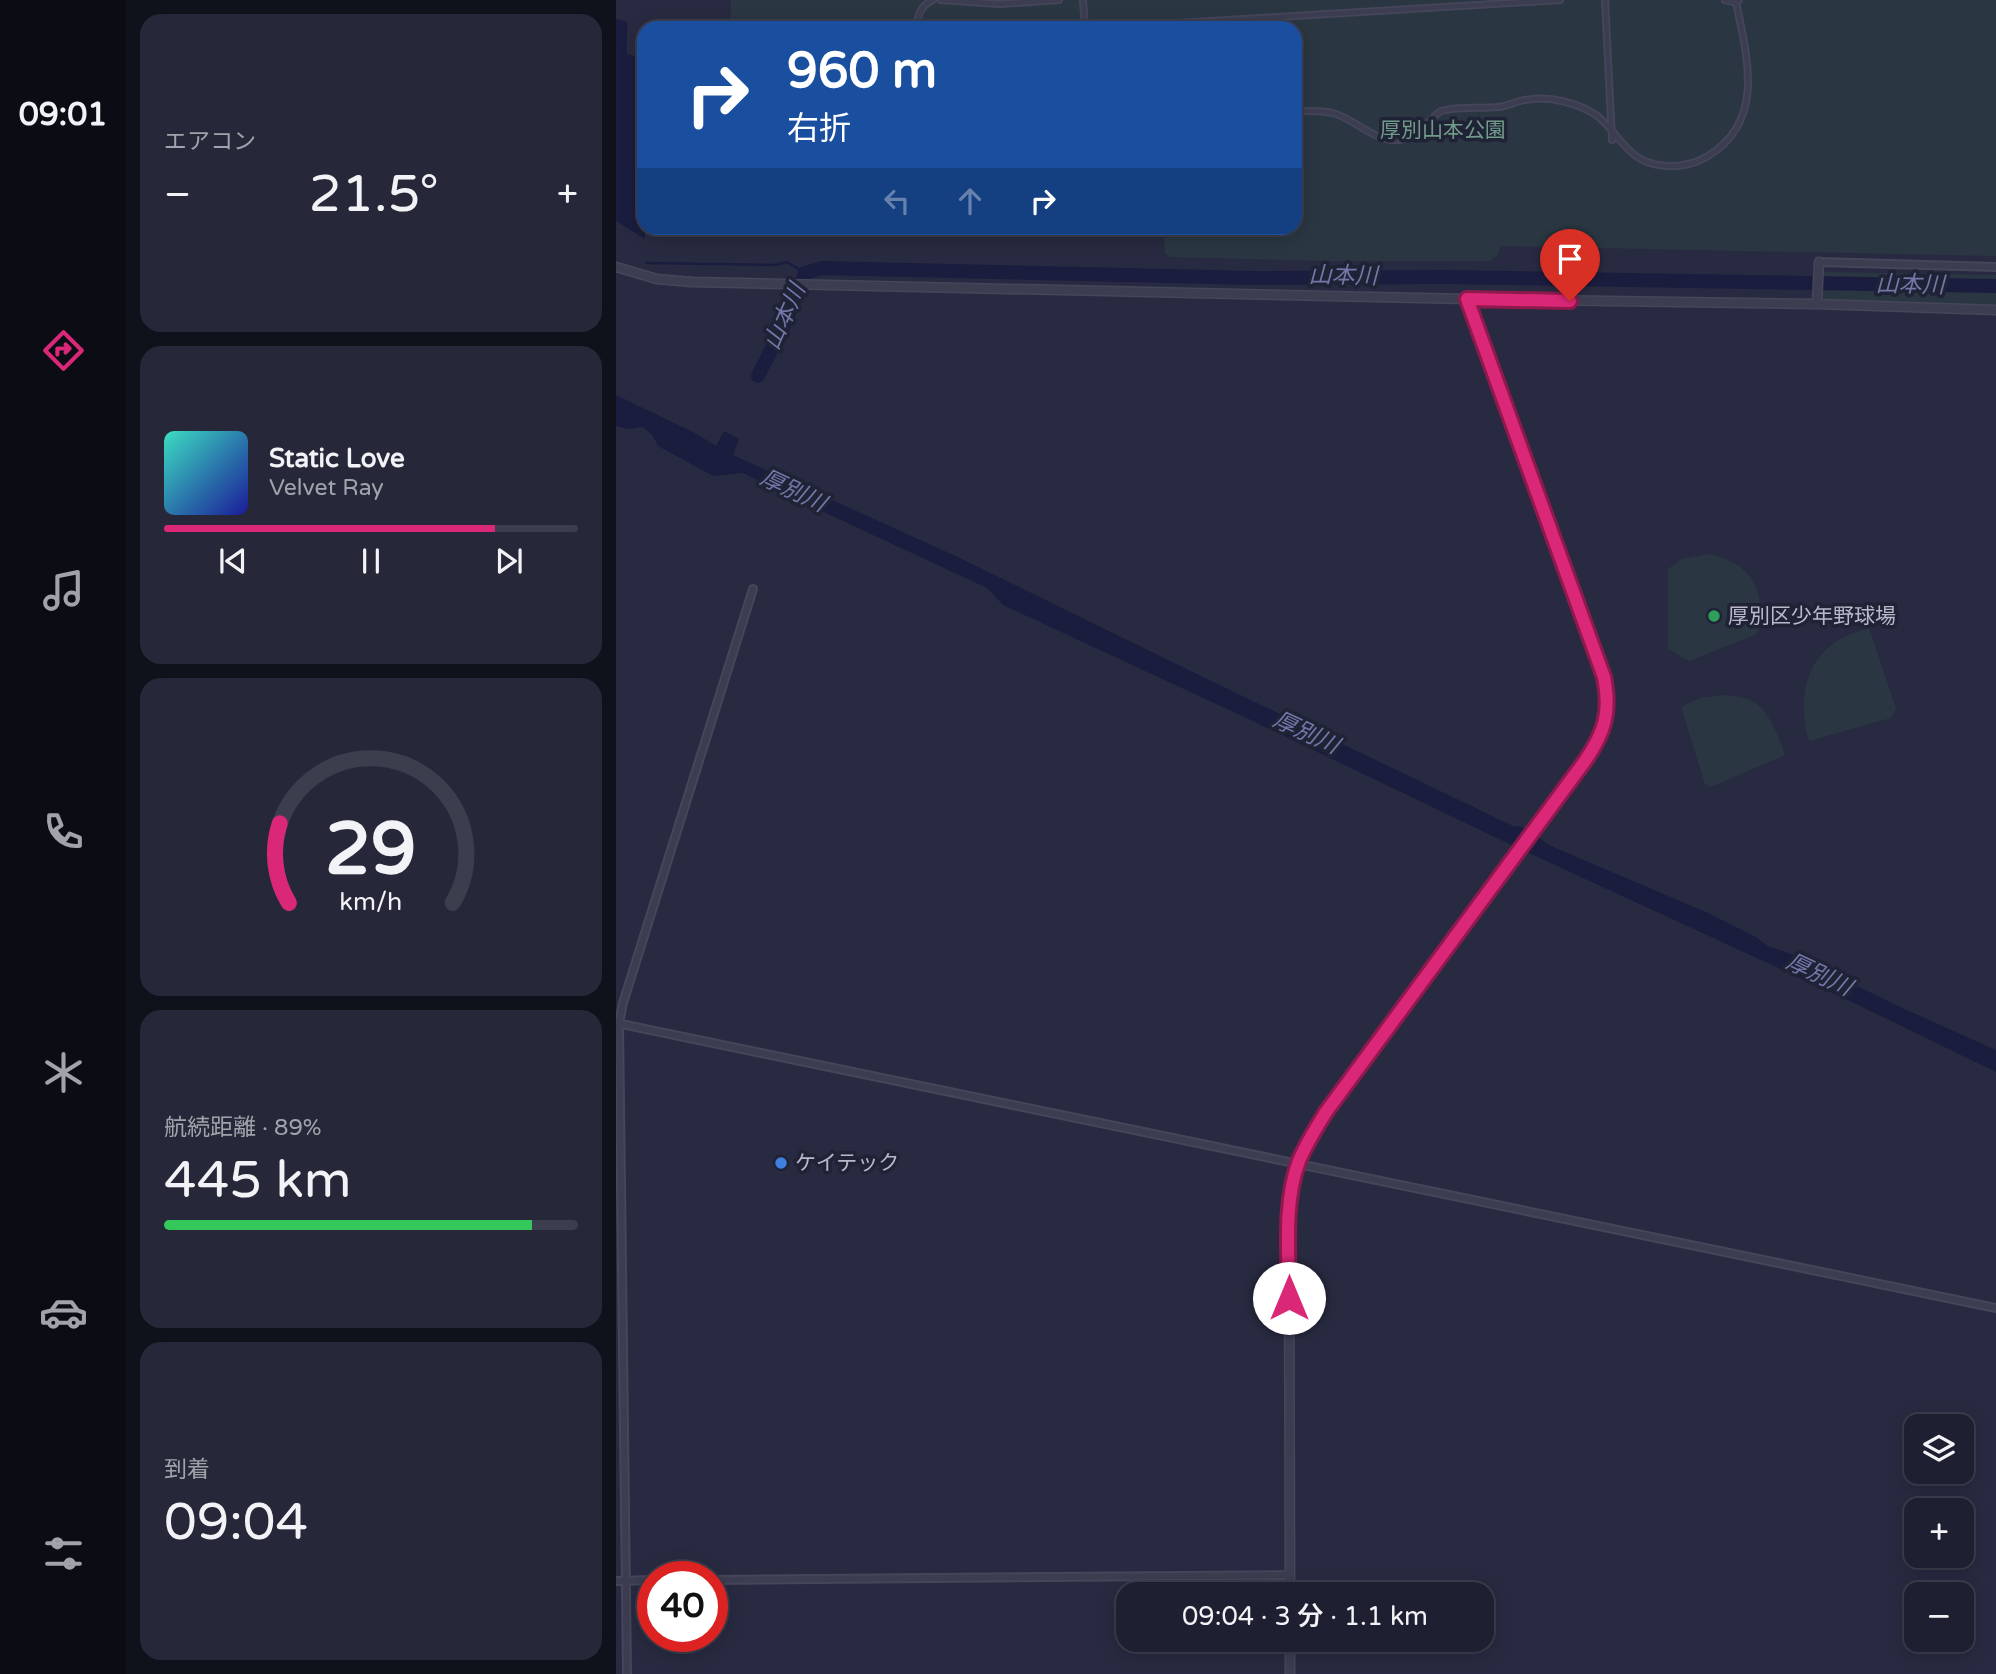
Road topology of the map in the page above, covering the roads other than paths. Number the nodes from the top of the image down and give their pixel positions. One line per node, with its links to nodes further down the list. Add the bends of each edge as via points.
1 (933, 0): 9 (street, via 922,8)
2 (941, 0): 3 (street, via 984,4)
3 (1059, 0)
4 (1083, 0): 10 (street)
5 (1560, 0): 11 (street)
6 (1605, 0): 13 (street)
7 (1725, 0): 8 (street)
8 (1737, 1): 13 (street, via 1748,101 1723,147 1687,165 1668,166 1645,161)
9 (918, 21)
10 (1084, 21)
11 (1212, 21)
12 (1302, 112): 13 (street, via 1334,114 1377,136 1399,141 1420,132 1442,111 1554,99 1582,107)
13 (1612, 131): 14 (street)
14 (1612, 140)
15 (1818, 265): 17 (street); 19 (street)
16 (616, 267): 18 (street, via 657,279)
17 (1996, 267)
18 (1467, 299): 19 (street); 23 (street, via 1600,665 1608,696 1607,715 1596,745 1326,1112)
19 (1817, 304): 20 (street)
20 (1996, 310)
21 (753, 589): 22 (street)
22 (618, 1023): 23 (street); 28 (street)
23 (1298, 1164): 24 (street); 25 (street, via 1289,1215)
24 (1996, 1308)
25 (1290, 1575): 26 (street); 30 (street)
26 (728, 1580)
27 (616, 1581): 28 (street)
28 (627, 1581): 29 (street); 32 (street)
29 (637, 1581)
30 (1290, 1582)
31 (1290, 1652): 33 (street)
32 (628, 1674)
33 (1290, 1674)

